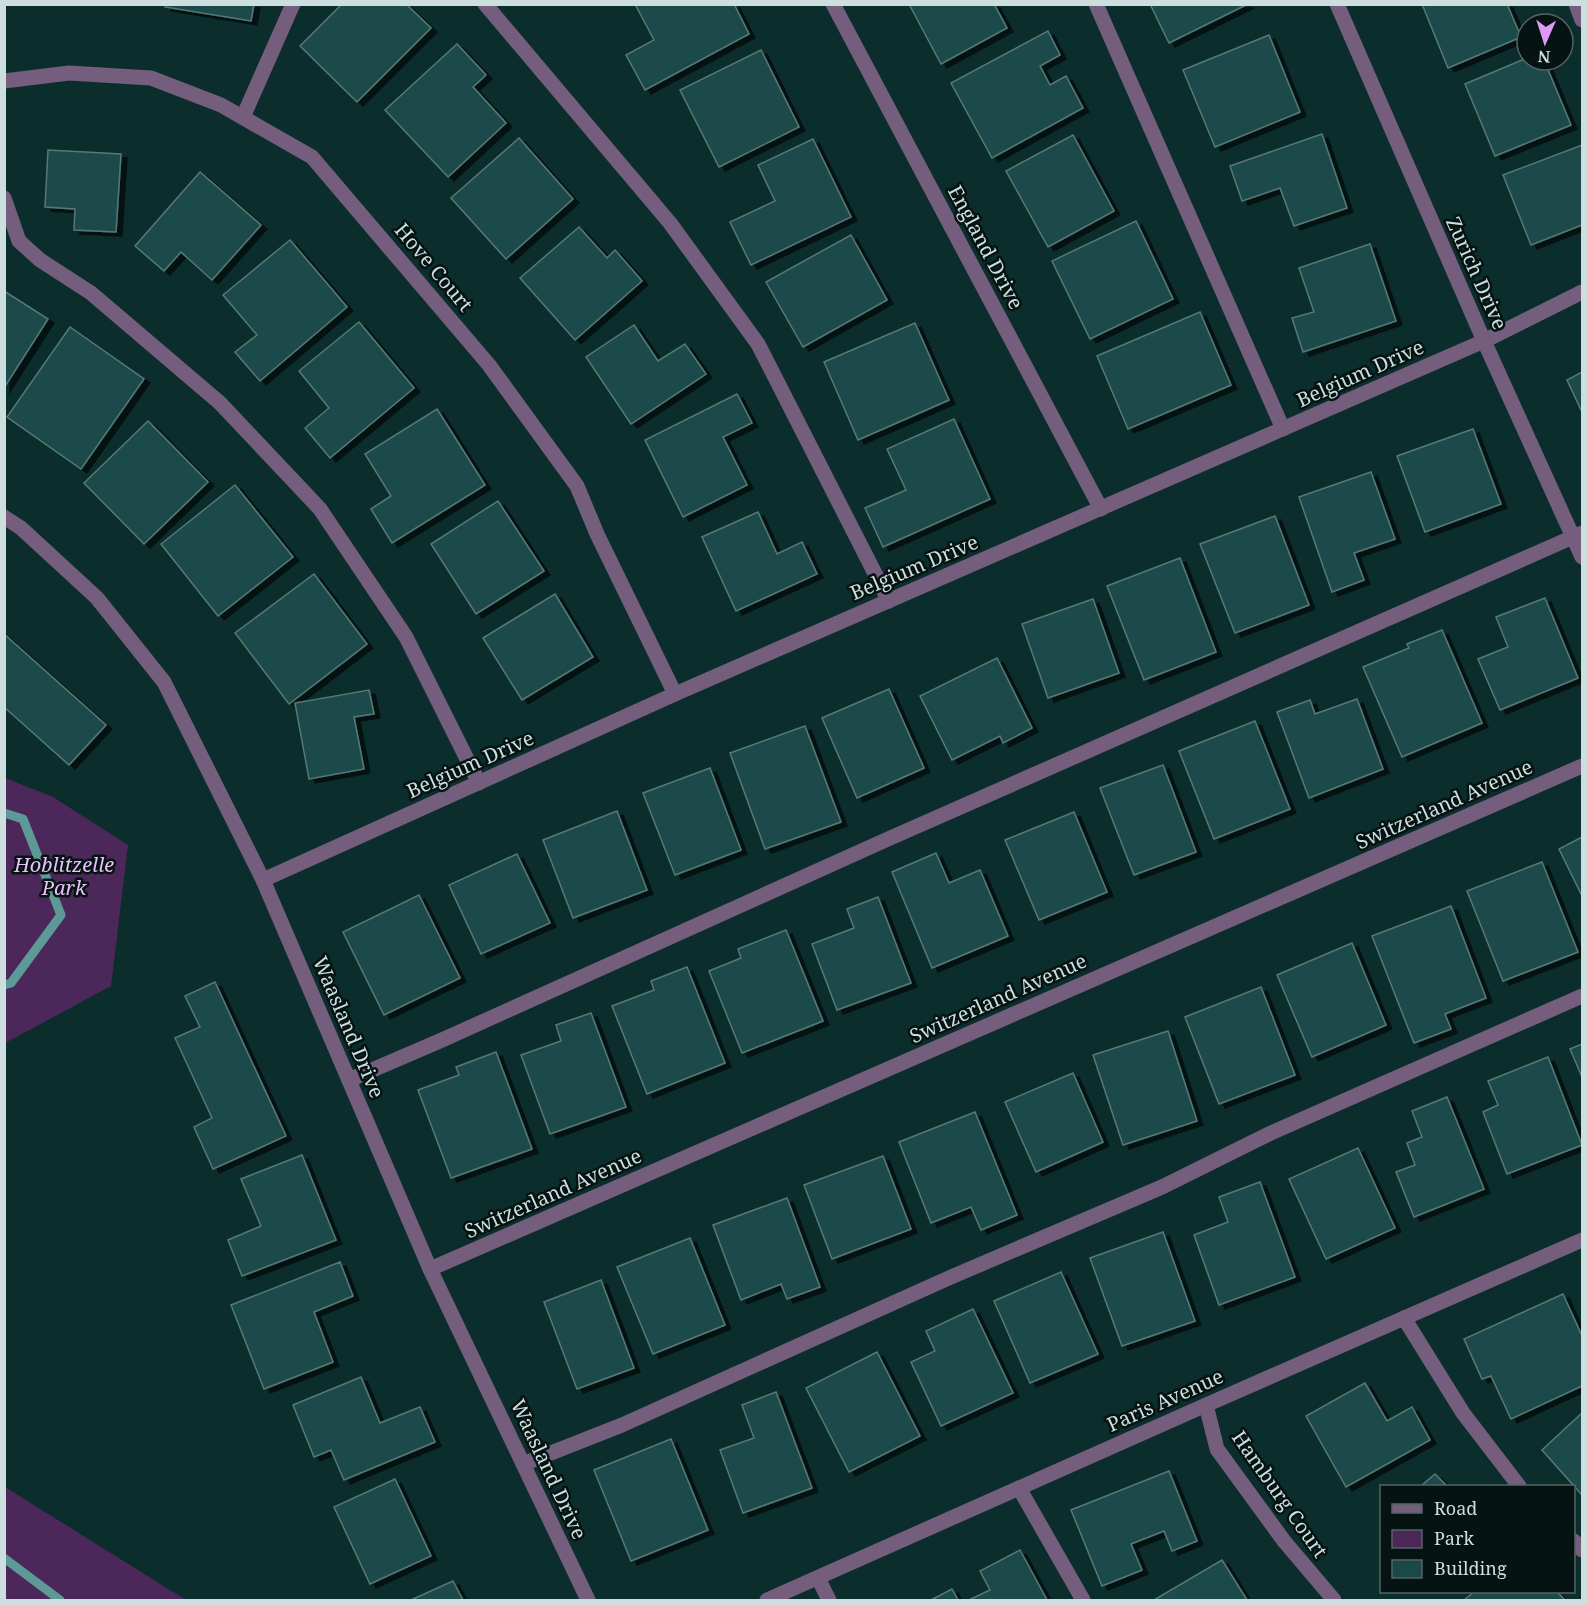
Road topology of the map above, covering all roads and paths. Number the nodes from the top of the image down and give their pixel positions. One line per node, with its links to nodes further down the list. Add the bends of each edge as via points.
1 (293, 4): 9 (street)
2 (485, 4): 18 (street, via 670,223 758,344)
3 (833, 4): 14 (street, England Drive)
4 (1096, 4): 13 (street)
5 (1337, 4): 12 (street, Zurich Drive)
6 (1576, 4): 7 (street)
7 (1582, 20)
8 (4, 81): 9 (street, Hove Court, via 69,73 151,78)
9 (243, 117): 19 (street, Hove Court, via 312,157 489,365 577,486)
10 (4, 198): 21 (street, via 18,241 91,293 220,403 320,509 406,637)
11 (1582, 292): 12 (street, Belgium Drive)
12 (1484, 341): 13 (street, Belgium Drive); 16 (street, Zurich Drive)
13 (1283, 429): 14 (street, Belgium Drive)
14 (1101, 509): 18 (street, Belgium Drive)
15 (4, 518): 22 (street, Waasland Drive, via 21,528 97,598 164,682)
16 (1578, 535): 17 (street, Zurich Drive); 24 (street)
17 (1582, 557)
18 (889, 601): 19 (street, Belgium Drive)
19 (675, 694): 21 (street, Belgium Drive)
20 (1582, 766): 26 (street, Switzerland Avenue)
21 (479, 783): 22 (street, Belgium Drive)
22 (262, 880): 24 (street, Waasland Drive)
23 (1582, 996): 29 (street, via 1271,1133 1162,1187 622,1425)
24 (349, 1080): 26 (street, Waasland Drive)
25 (1582, 1240): 27 (street, Paris Avenue)
26 (430, 1269): 29 (street, Waasland Drive)
27 (1404, 1318): 28 (street, Paris Avenue); 30 (street, via 1463,1413)
28 (1206, 1405): 31 (street, Paris Avenue); 37 (street, Hamburg Court, via 1217,1449 1284,1541)
29 (523, 1464): 33 (street, Waasland Drive)
30 (1518, 1485)
31 (1019, 1488): 32 (street, Paris Avenue); 36 (street)
32 (818, 1578): 34 (street, Paris Avenue); 35 (street)
33 (588, 1600)
34 (767, 1600)
35 (829, 1600)
36 (1083, 1600)
37 (1334, 1600)

